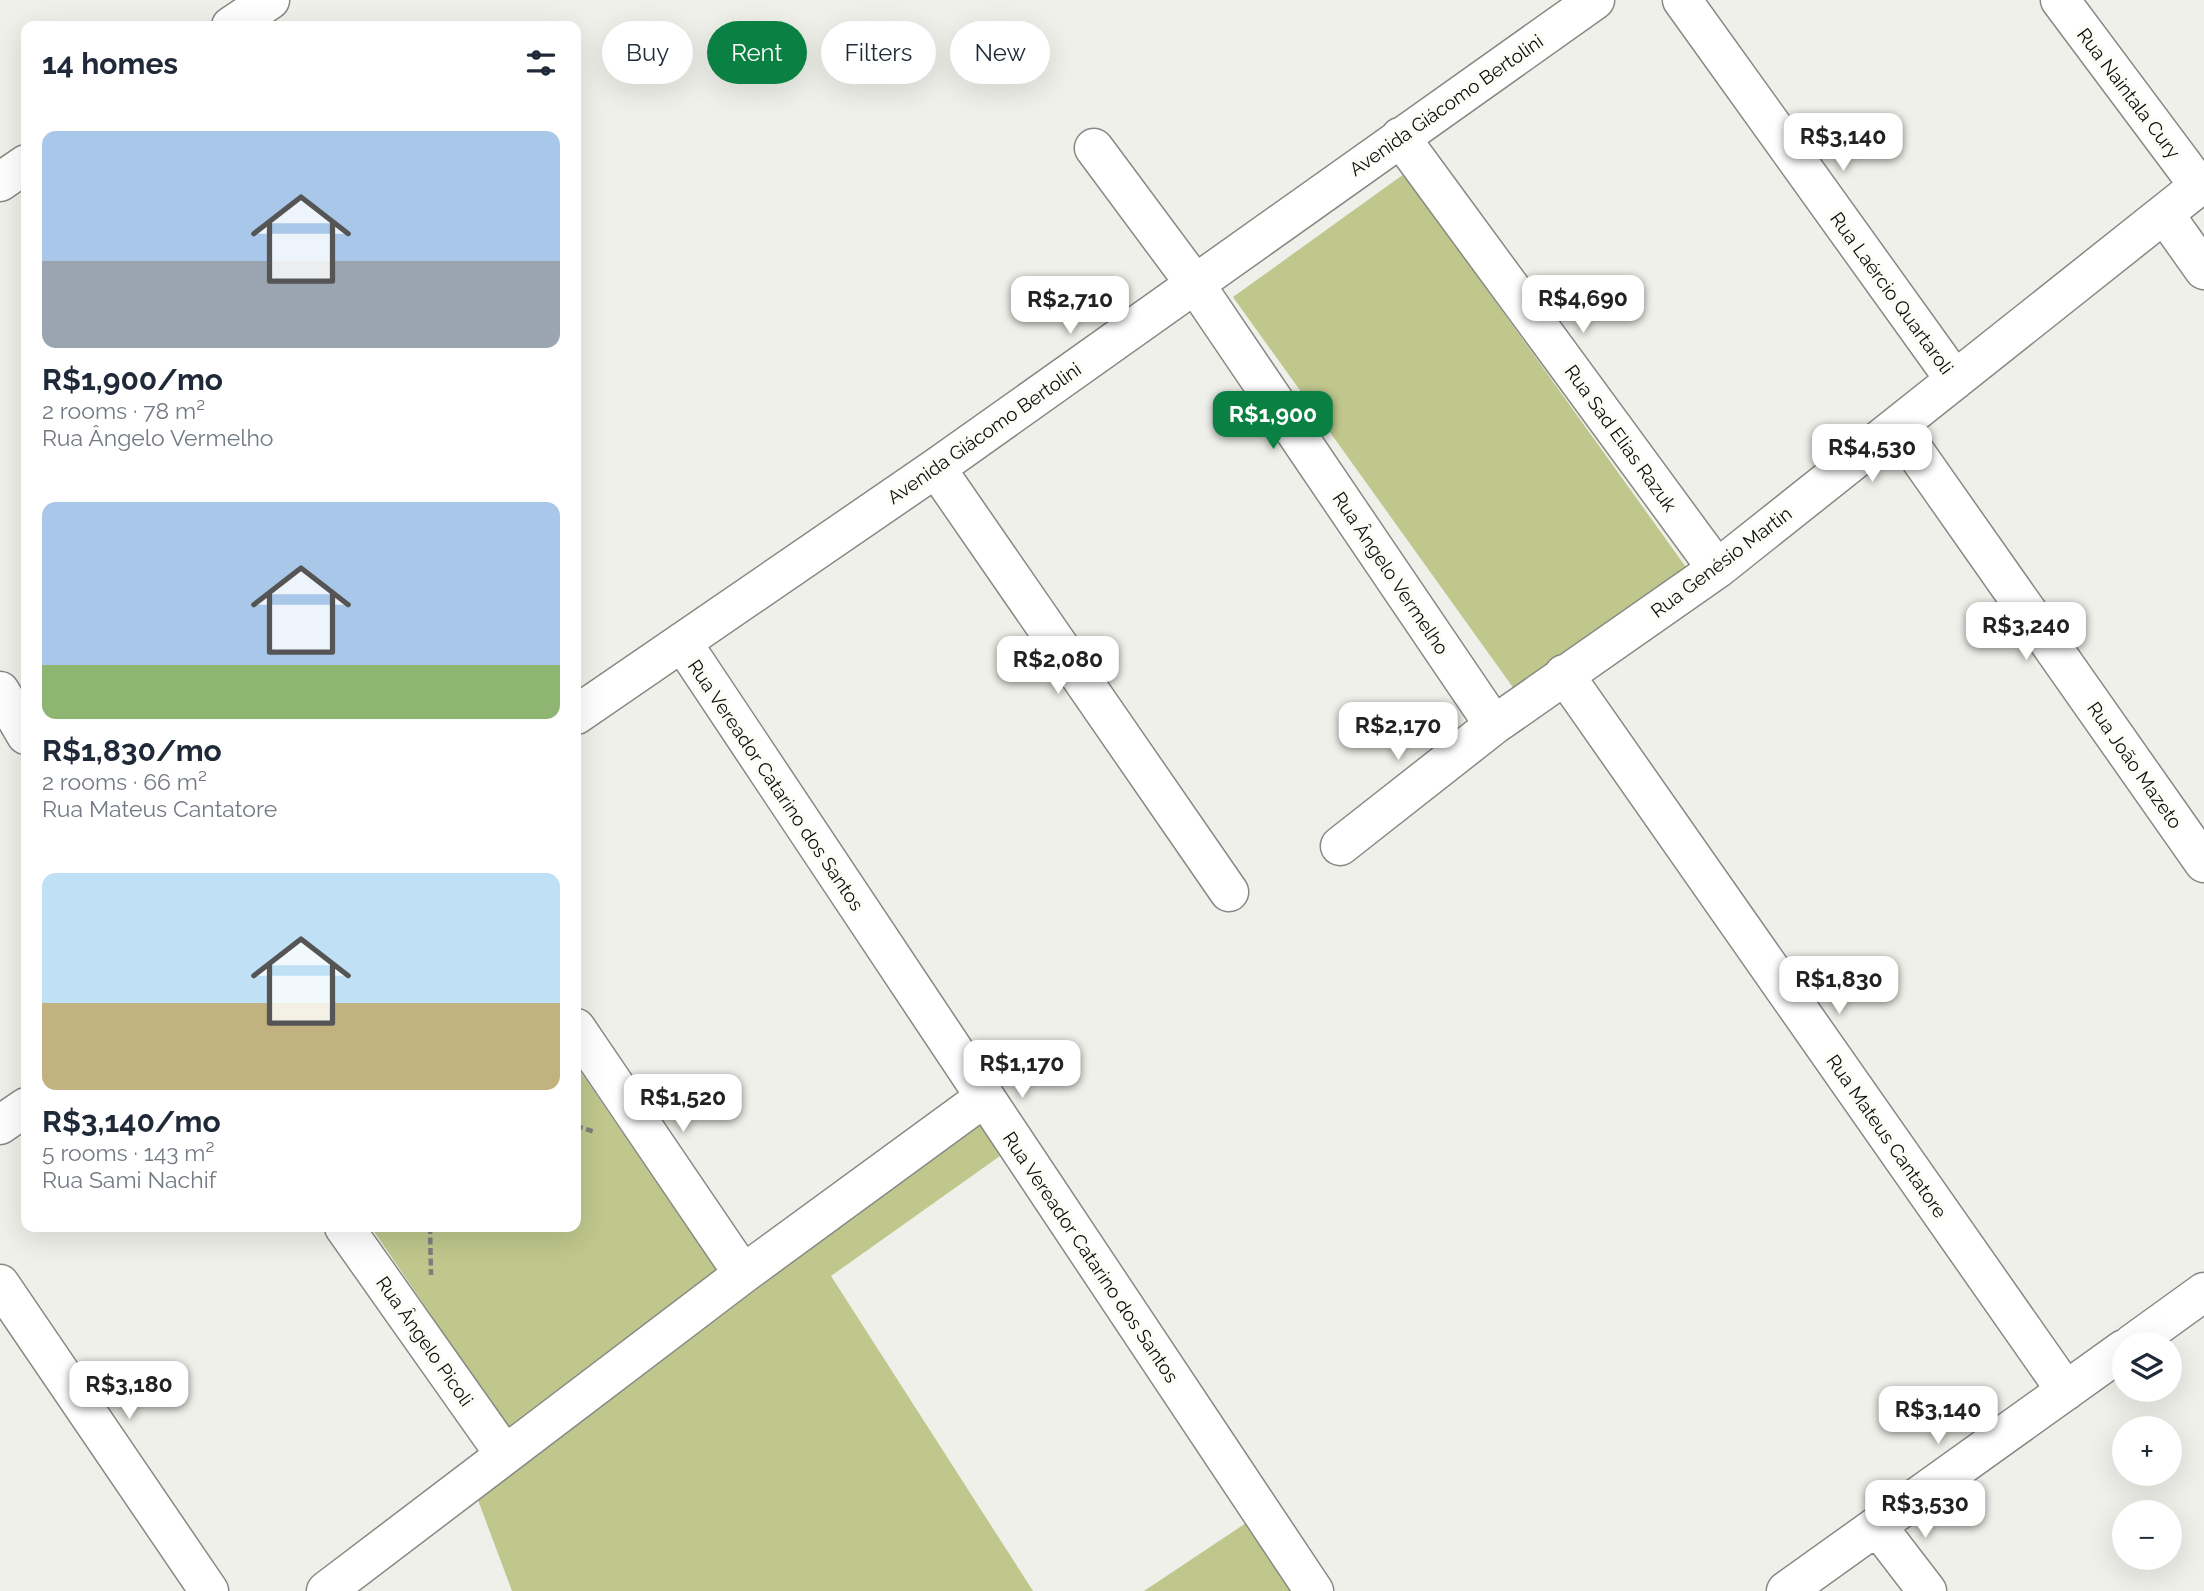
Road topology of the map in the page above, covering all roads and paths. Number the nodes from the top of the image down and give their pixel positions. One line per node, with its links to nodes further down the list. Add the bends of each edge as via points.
1 (270, 0): 5 (street)
2 (1595, 0): 6 (street, Avenida Giácomo Bertolini)
3 (1682, 0): 14 (street, Rua Laércio Quartaroli)
4 (2060, 0): 10 (street, Rua Naintala Cury)
5 (238, 21)
6 (1400, 137): 13 (street, Avenida Giácomo Bertolini); 17 (street, Rua Sad Elias Razuk)
7 (1094, 148): 13 (street, Rua Ângelo Vermelho)
8 (21, 167): 9 (street)
9 (0, 182)
10 (2201, 184): 11 (street, Rua Genésio Martin)
11 (2165, 215): 12 (street); 14 (street, Rua Genésio Martin)
12 (2204, 270)
13 (1195, 284): 16 (street, Avenida Giácomo Bertolini); 22 (street, Rua Ângelo Vermelho)
14 (1955, 380): 15 (street, Rua Genésio Martin)
15 (1897, 426): 17 (street, Rua Genésio Martin); 25 (street, Rua João Mazeto)
16 (936, 468): 18 (street, Avenida Giácomo Bertolini); 26 (street)
17 (1717, 569): 19 (street, Rua Genésio Martin)
18 (681, 642): 21 (street, Avenida Giácomo Bertolini); 28 (street, Rua Vereador Catarino dos Santos)
19 (1564, 674): 22 (street, Rua Genésio Martin); 37 (street, Rua Mateus Cantatore)
20 (0, 691): 23 (street)
21 (581, 712)
22 (1494, 725): 24 (street, Rua Genésio Martin)
23 (21, 727)
24 (1339, 846)
25 (2204, 863)
26 (1229, 892)
27 (581, 1035): 32 (street)
28 (985, 1097): 32 (street); 42 (street, Rua Vereador Catarino dos Santos)
29 (21, 1110): 30 (street)
30 (0, 1125)
31 (349, 1232): 38 (street, Rua Ângelo Picoli)
32 (743, 1273): 38 (street)
33 (0, 1284): 40 (street)
34 (2204, 1292): 35 (street)
35 (2149, 1332)
36 (2112, 1358): 37 (street)
37 (2066, 1391): 39 (street)
38 (505, 1455): 41 (street)
39 (1877, 1526): 43 (street); 44 (street)
40 (209, 1591)
41 (326, 1591)
42 (1314, 1591)
43 (1786, 1591)
44 (1927, 1591)

